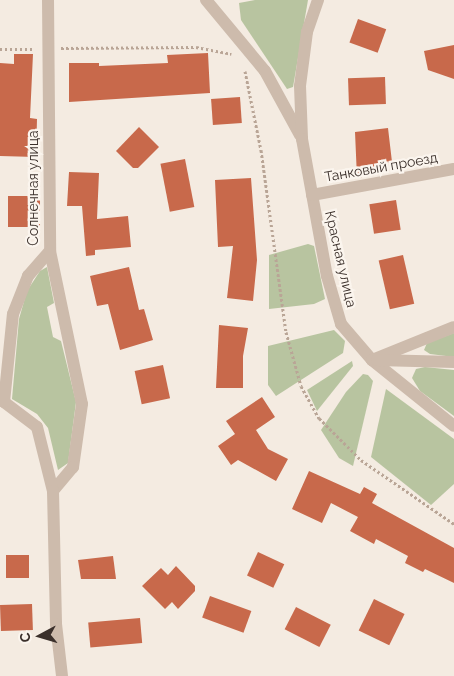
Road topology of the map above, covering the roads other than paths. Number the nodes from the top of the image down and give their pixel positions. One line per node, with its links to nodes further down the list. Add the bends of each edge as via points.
1 (48, 0): 7 (street, Солнечная улица)
2 (206, 0): 4 (street, Красная улица, via 265,71)
3 (318, 0): 4 (street, Красная улица, via 307,32 300,86)
4 (302, 139): 6 (street, Красная улица)
5 (454, 169): 6 (street, Танковый проезд)
6 (312, 194): 9 (street, Красная улица, via 327,276 341,324)
7 (50, 251): 11 (street, Солнечная улица, via 28,276 13,314); 13 (street, via 82,404 73,467)
8 (454, 327): 9 (street)
9 (372, 360): 10 (street); 12 (street, Красная улица)
10 (454, 362)
11 (2, 403): 13 (street, Солнечная улица, via 37,427)
12 (454, 426)
13 (52, 491): 14 (street, Солнечная улица, via 56,624)
14 (62, 676)

